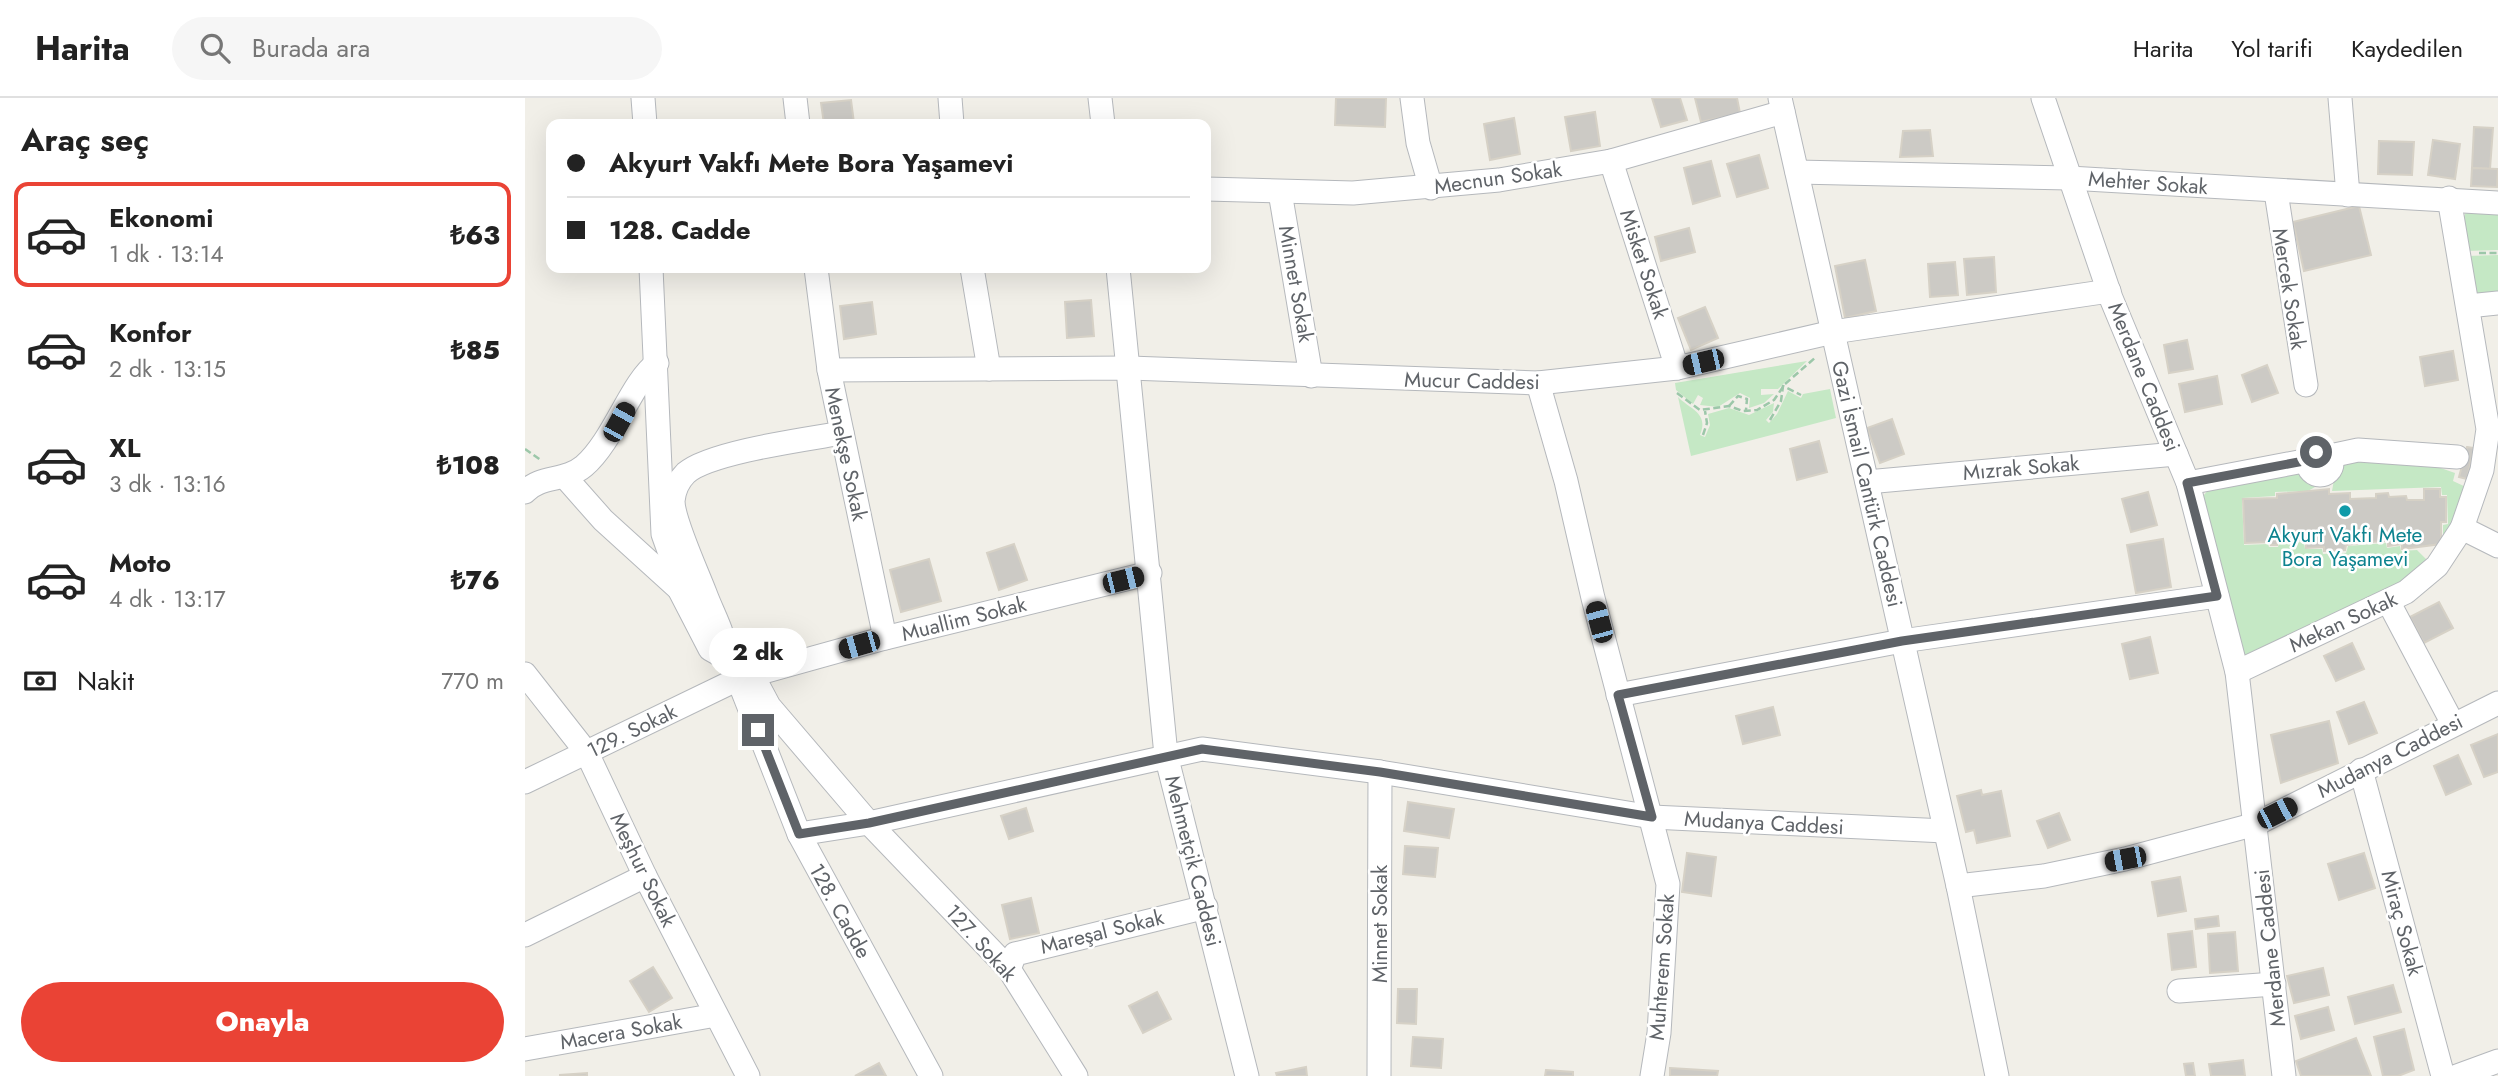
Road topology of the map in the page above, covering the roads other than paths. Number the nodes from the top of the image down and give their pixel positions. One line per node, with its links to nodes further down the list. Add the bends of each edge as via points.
1 (643, 98): 9 (street)
2 (795, 98): 10 (street)
3 (950, 98): 11 (street)
4 (1100, 98): 12 (street)
5 (1412, 98): 16 (street)
6 (2043, 98): 15 (street, Merdane Caddesi)
7 (2340, 98): 20 (street)
8 (1781, 105): 13 (street, Mecnun Sokak); 14 (street, Gazi İsmail Cantürk Caddesi)
9 (645, 119)
10 (797, 119)
11 (952, 119)
12 (1102, 119)
13 (1611, 161): 16 (street, Mecnun Sokak); 33 (street, Misket Sokak)
14 (1797, 172): 15 (street, Mehter Sokak); 30 (street, Gazi İsmail Cantürk Caddesi)
15 (2069, 178): 19 (street, Mehter Sokak); 27 (street, Merdane Caddesi)
16 (1431, 188): 18 (street, Mecnun Sokak)
17 (1211, 189): 18 (street, Mecnun Sokak)
18 (1280, 192): 36 (street, Minnet Sokak)
19 (2276, 192): 20 (street, Mehter Sokak); 38 (street, Mercek Sokak)
20 (2348, 195): 21 (street, Mehter Sokak)
21 (2449, 198): 22 (street, Mehter Sokak); 29 (street, Mekan Sokak)
22 (2498, 203)
23 (651, 273): 31 (street)
24 (817, 273): 35 (street, Menekşe Sokak)
25 (973, 273): 34 (street)
26 (1119, 273): 32 (street, Mehmetçik Caddesi)
27 (2109, 291): 30 (street, Mucur Caddesi); 40 (street, Merdane Caddesi)
28 (2498, 303): 29 (street)
29 (2467, 306): 46 (street, Mekan Sokak, via 2489,429 2482,470)
30 (1834, 337): 33 (street, Mucur Caddesi); 43 (street, Gazi İsmail Cantürk Caddesi)
31 (657, 363): 42 (street, via 647,370 619,422 583,466); 49 (street, via 663,534)
32 (1130, 368): 34 (street, Mucur Caddesi); 36 (street, Mucur Caddesi); 48 (street, Mehmetçik Caddesi)
33 (1677, 368): 37 (street, Mucur Caddesi)
34 (989, 369): 35 (street, Mucur Caddesi)
35 (828, 370): 39 (street, Menekşe Sokak)
36 (1311, 376): 37 (street, Mucur Caddesi)
37 (1538, 383): 58 (street, Muhterem Sokak)
38 (2305, 385)
39 (842, 433): 52 (street, Menekşe Sokak); 54 (street, via 712,461 688,471 676,485 673,504 726,641)
40 (2176, 454): 43 (street, Mızrak Sokak); 44 (street, Merdane Caddesi)
41 (2457, 457): 44 (street, via 2358,450)
42 (565, 477): 45 (street, via 534,482); 49 (street, 128. Cadde, via 603,520)
43 (1867, 482): 53 (street, Gazi İsmail Cantürk Caddesi)
44 (2187, 483): 50 (street, Merdane Caddesi)
45 (525, 492)
46 (2462, 528): 47 (street); 51 (street, Mekan Sokak, via 2422,582)
47 (2498, 547)
48 (1150, 573): 52 (street, Muallim Sokak); 62 (street, Mehmetçik Caddesi)
49 (679, 589): 54 (street, 128. Cadde, via 710,649)
50 (2217, 596): 53 (street); 55 (street, Merdane Caddesi)
51 (2388, 601): 55 (street, Mekan Sokak); 60 (street)
52 (885, 638): 57 (street, Muallim Sokak)
53 (1902, 641): 58 (street); 69 (street, Gazi İsmail Cantürk Caddesi)
54 (726, 658): 57 (street, 128. Cadde)
55 (2237, 672): 68 (street, Merdane Caddesi)
56 (525, 674): 61 (street, Meşhur Sokak)
57 (745, 676): 61 (street, 129. Sokak); 67 (street, 127. Sokak); 70 (street, 128. Cadde)
58 (1618, 695): 66 (street, Muhterem Sokak)
59 (2498, 703): 60 (street, Mudanya Caddesi)
60 (2453, 724): 63 (street, Mudanya Caddesi)
61 (587, 753): 65 (street, 129. Sokak); 71 (street, Meşhur Sokak)
62 (1166, 755): 64 (street, Mudanya Caddesi, via 1202,749); 67 (street, Mudanya Caddesi); 73 (street, Mehmetçik Caddesi)
63 (2361, 770): 68 (street, Mudanya Caddesi); 89 (street, Miraç Sokak)
64 (1380, 772): 66 (street, Mudanya Caddesi); 85 (street, Minnet Sokak)
65 (525, 782)
66 (1652, 817): 69 (street, Mudanya Caddesi); 86 (street, Muhterem Sokak, via 1668,884)
67 (869, 823): 70 (street, Mudanya Caddesi); 75 (street, 127. Sokak)
68 (2256, 824): 72 (street, Mudanya Caddesi, via 2207,840 2044,876); 76 (street, Merdane Caddesi)
69 (1945, 831): 72 (street, Gazi İsmail Cantürk Caddesi)
70 (799, 834): 82 (street, 128. Cadde)
71 (645, 876): 74 (street); 78 (street, Meşhur Sokak)
72 (1958, 886): 87 (street, Gazi İsmail Cantürk Caddesi)
73 (1206, 907): 75 (street, Mareşal Sokak, via 1015,954); 84 (street, Mehmetçik Caddesi)
74 (525, 935)
75 (1009, 969): 83 (street, 127. Sokak)
76 (2274, 984): 77 (street); 88 (street, Merdane Caddesi)
77 (2179, 991)
78 (716, 1015): 79 (street, Macera Sokak); 81 (street, Meşhur Sokak)
79 (525, 1049)
80 (2498, 1061): 90 (street)
81 (748, 1076)
82 (930, 1076)
83 (1076, 1076)
84 (1247, 1076)
85 (1379, 1076)
86 (1652, 1076)
87 (1997, 1076)
88 (2284, 1076)
89 (2443, 1076)
90 (2457, 1076)

